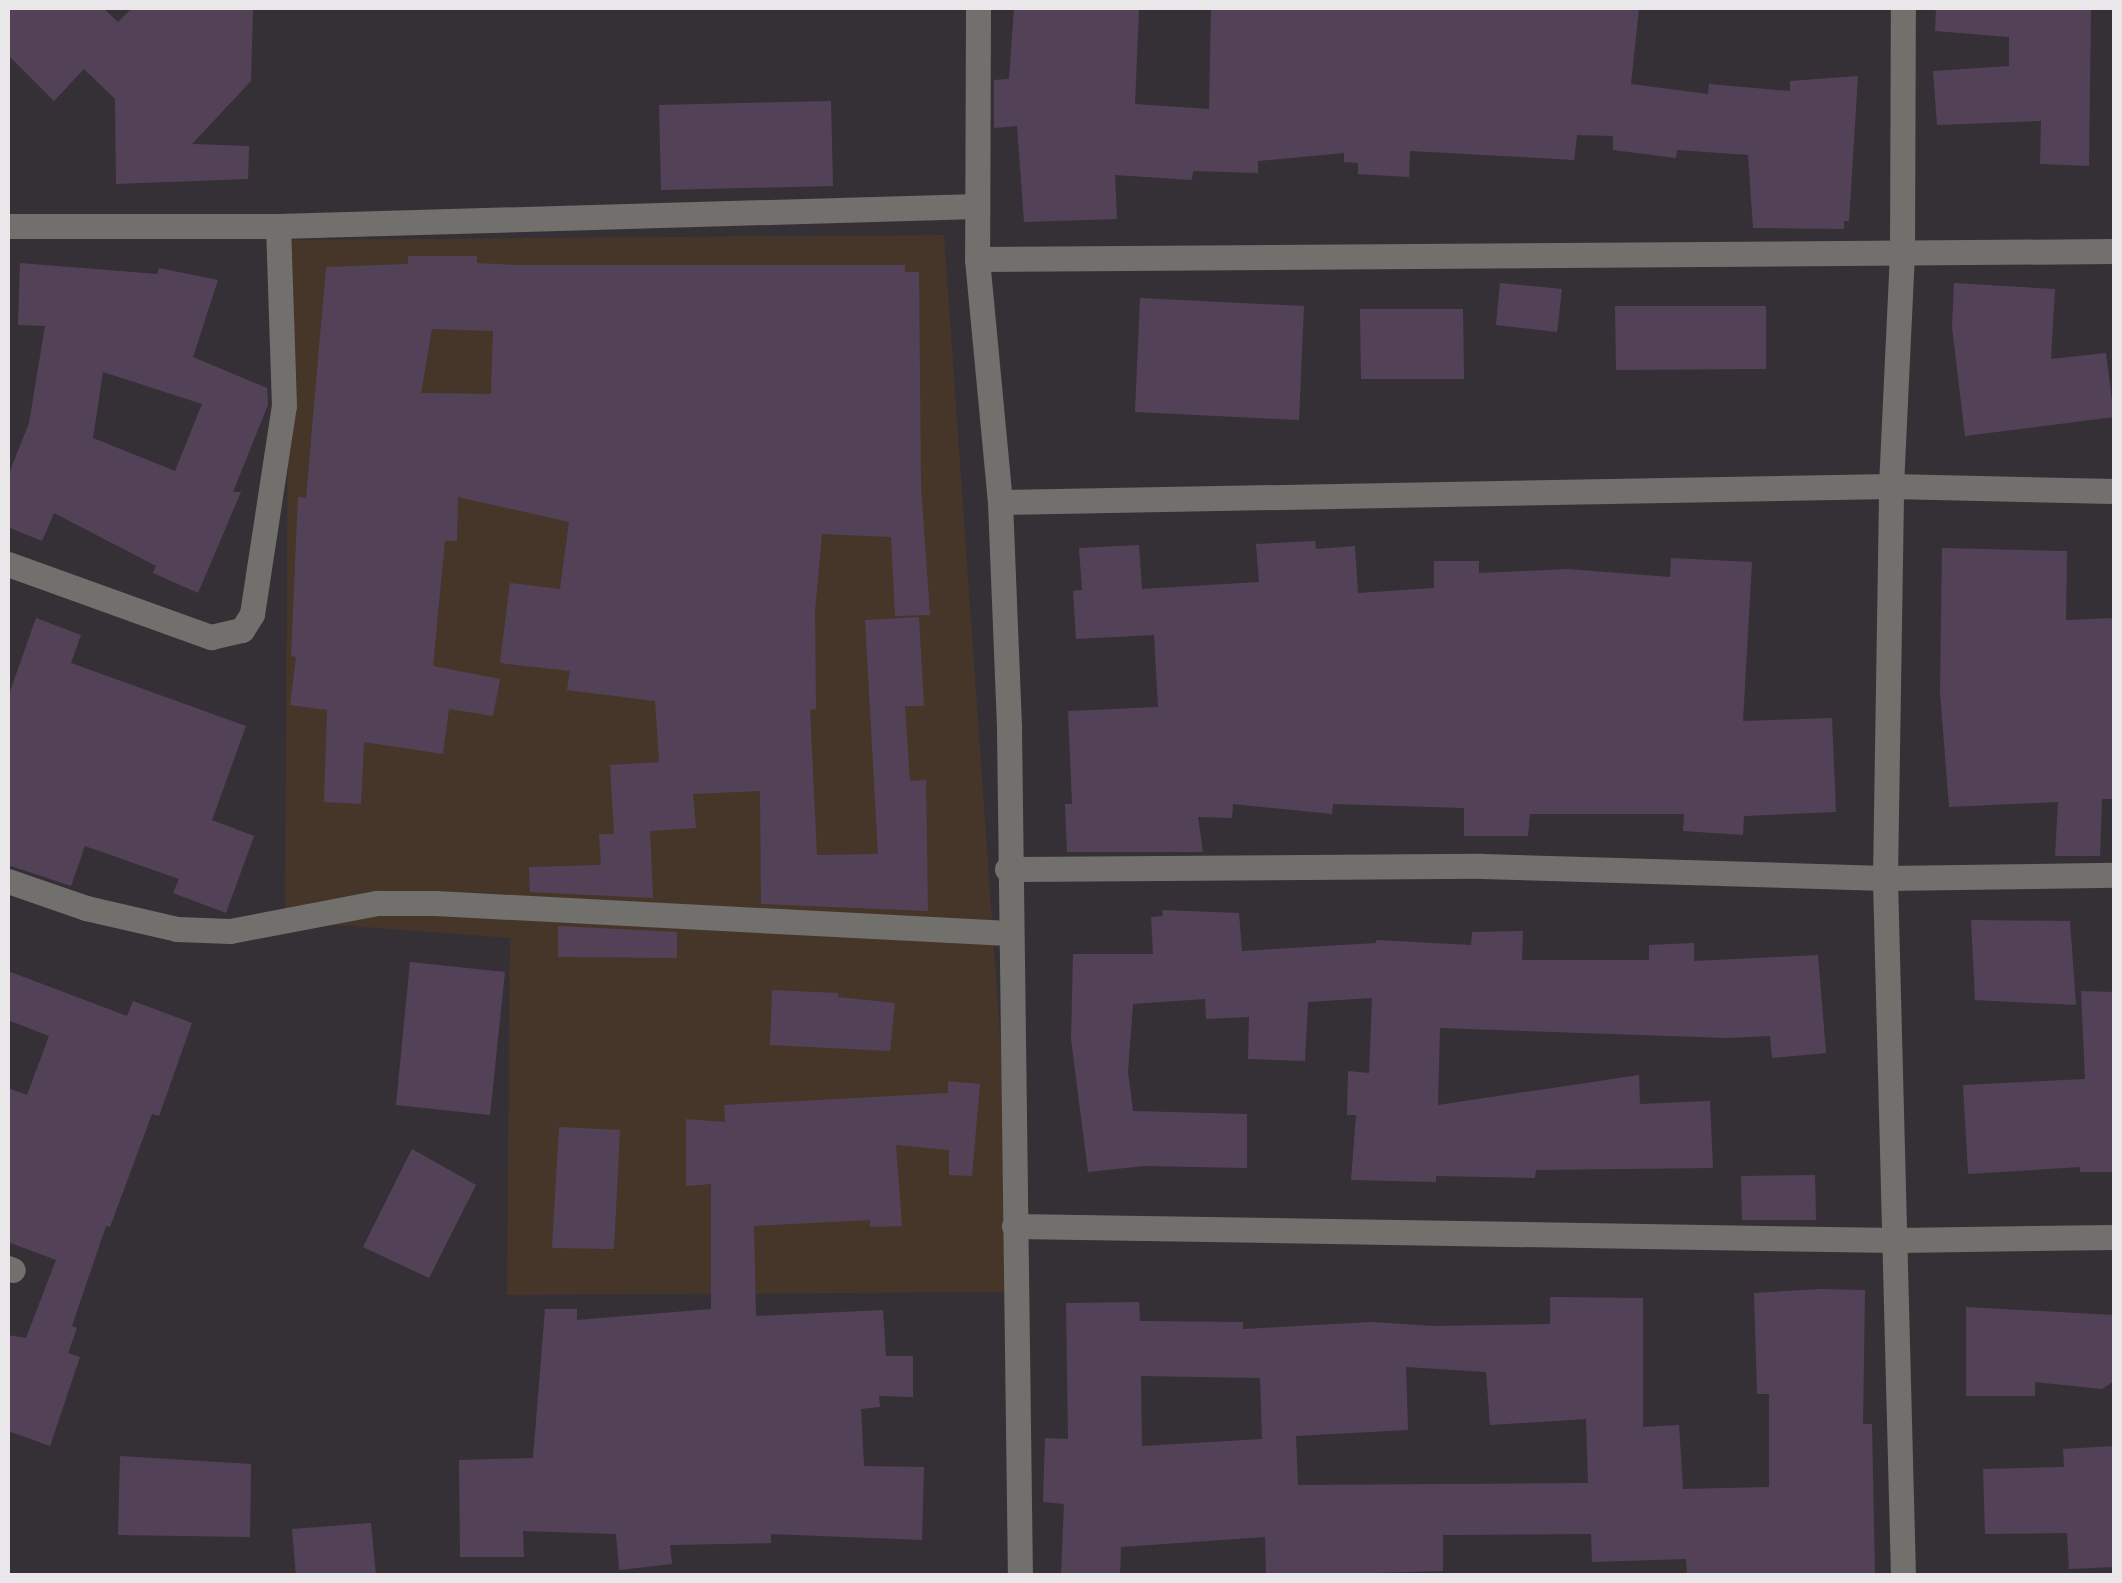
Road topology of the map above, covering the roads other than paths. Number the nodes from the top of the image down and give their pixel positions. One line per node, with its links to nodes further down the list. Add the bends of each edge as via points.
1 (978, 8): 3 (street)
2 (1903, 8): 7 (street)
3 (977, 206): 5 (street); 8 (street)
4 (8, 226): 5 (street)
5 (278, 226): 12 (street, via 284,406 252,614 242,630 211,637)
6 (2114, 251): 7 (street)
7 (1902, 254): 8 (street); 9 (street)
8 (977, 258): 11 (street)
9 (1891, 486): 10 (street); 11 (street); 15 (street)
10 (2114, 491)
11 (1000, 502): 13 (street)
12 (8, 564)
13 (1007, 869): 15 (street, via 1482,866); 17 (street)
14 (2114, 875): 15 (street)
15 (1885, 878): 20 (street)
16 (8, 881): 17 (street, via 178,930 230,931 377,903 435,903)
17 (1008, 933): 18 (street)
18 (1014, 1226): 20 (street); 21 (street)
19 (2114, 1237): 20 (street)
20 (1896, 1240): 22 (street)
21 (1020, 1576)
22 (1902, 1576)

